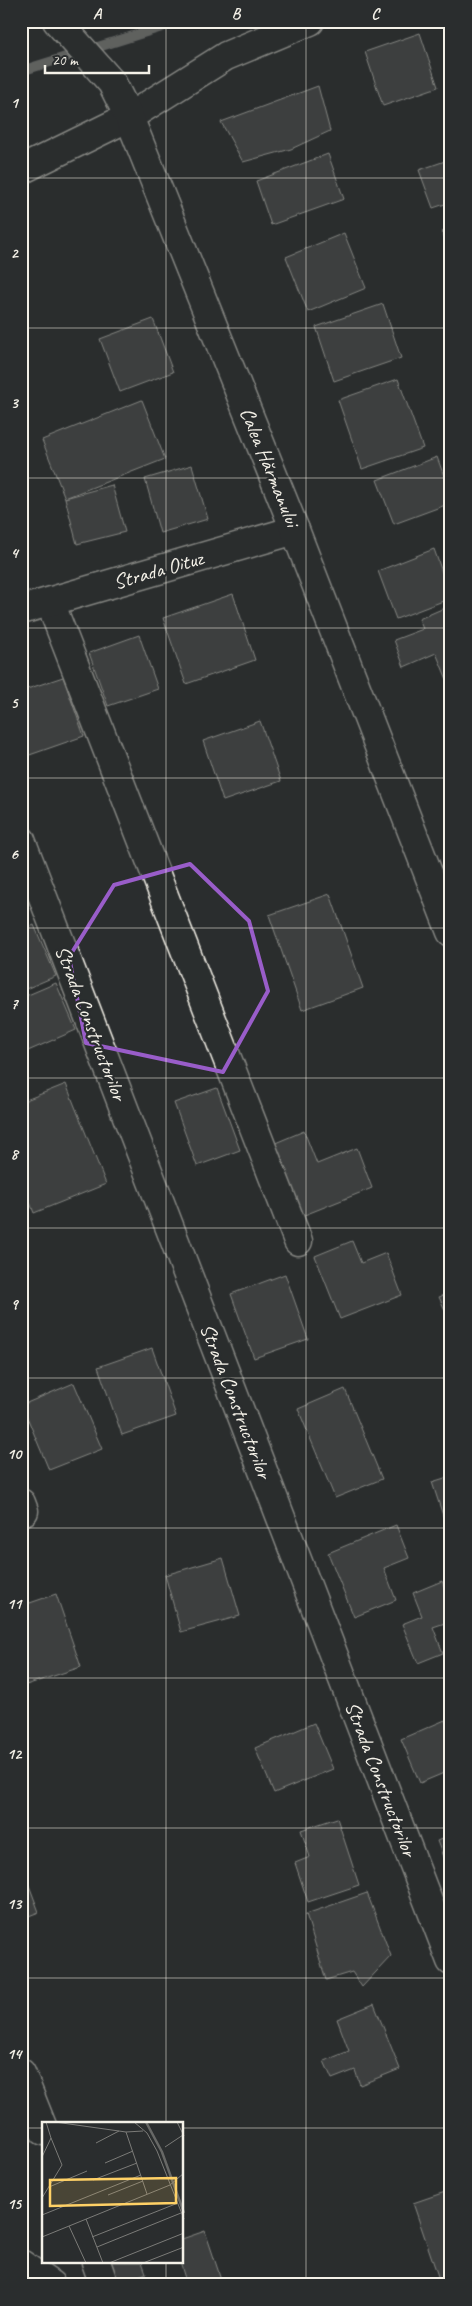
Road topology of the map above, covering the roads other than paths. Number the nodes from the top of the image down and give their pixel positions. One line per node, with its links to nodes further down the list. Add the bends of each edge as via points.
1 (57, 21): 3 (street, Calea Hărmanului, via 112,82)
2 (310, 21): 3 (street, via 226,56)
3 (129, 118): 4 (street); 5 (street, Calea Hărmanului)
4 (21, 170)
5 (295, 530): 6 (street, Strada Oituz); 9 (street, Calea Hărmanului)
6 (50, 602): 7 (street, Strada Oituz); 10 (street)
7 (21, 610)
8 (21, 840): 11 (street, Strada Constructorilor)
9 (451, 932)
10 (298, 1241)
11 (451, 1961)
12 (21, 2073): 13 (street)
13 (42, 2125)
14 (21, 2264): 16 (street)
15 (97, 2264): 17 (street)
16 (51, 2285)
17 (104, 2285)

